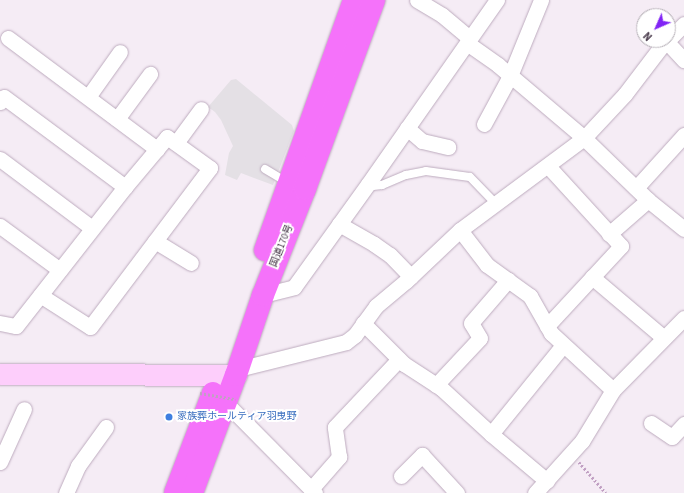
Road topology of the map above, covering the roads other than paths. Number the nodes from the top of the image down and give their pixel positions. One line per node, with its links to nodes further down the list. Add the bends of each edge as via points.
1 (354, 0): 30 (highway, 国道170号)
2 (374, 0): 49 (highway, 国道170号)
3 (417, 0): 9 (street, via 442,15)
4 (497, 0): 9 (street)
5 (541, 0): 15 (street)
6 (684, 24): 7 (street)
7 (676, 32)
8 (8, 38): 16 (street)
9 (468, 40): 15 (street); 21 (street)
10 (662, 48): 23 (street, via 625,94)
11 (673, 48): 13 (street)
12 (120, 52): 16 (street)
13 (684, 60)
14 (150, 74): 19 (street)
15 (510, 76): 20 (street); 23 (street)
16 (88, 98): 19 (street)
17 (0, 102): 32 (street, via 4,97)
18 (201, 109): 24 (street)
19 (117, 119): 26 (street)
20 (484, 124)
21 (407, 128): 25 (street, via 422,141); 31 (street)
22 (684, 136): 33 (street)
23 (584, 138): 28 (street); 33 (street)
24 (176, 143): 26 (street, via 167,137); 42 (street, via 210,168)
25 (448, 147)
26 (157, 149): 32 (street)
27 (0, 159): 38 (street)
28 (548, 166): 35 (street); 41 (street)
29 (265, 169): 30 (lane)
30 (289, 184): 59 (highway, 国道170号)
31 (368, 184): 35 (lane, via 382,185 406,175 426,171 470,177); 36 (street)
32 (126, 187): 38 (street)
33 (636, 188): 34 (street)
34 (648, 200): 39 (street); 41 (street)
35 (496, 204): 40 (street)
36 (339, 224): 45 (street, via 390,255); 49 (street, via 294,287)
37 (0, 226): 44 (street)
38 (92, 228): 44 (street)
39 (684, 228)
40 (460, 230): 45 (street); 47 (street, via 487,264)
41 (609, 234): 46 (street, via 620,246)
42 (155, 241): 43 (street); 48 (street, via 90,327)
43 (191, 263)
44 (60, 270): 48 (street)
45 (411, 277): 52 (street, via 376,306)
46 (592, 277): 53 (street); 54 (street)
47 (508, 280): 53 (street, via 530,296); 58 (street, via 471,323 480,338)
48 (40, 295): 51 (street, via 16,326)
49 (263, 295): 59 (highway, 国道170号)
50 (682, 322): 54 (street)
51 (0, 323)
52 (363, 323): 56 (street); 59 (street, via 355,335 346,342)
53 (547, 326): 55 (street)
54 (664, 338): 60 (street)
55 (563, 344): 60 (street); 65 (street)
56 (399, 359): 58 (street); 69 (street, via 335,427 339,457)
57 (0, 374): 59 (street)
58 (436, 385): 65 (street)
59 (224, 386): 69 (street); 71 (highway, 国道170号); 72 (highway, 国道170号)
60 (613, 390): 68 (street, via 582,441)
61 (24, 409): 66 (street)
62 (651, 423): 63 (street, via 672,437)
63 (684, 424)
64 (106, 427): 70 (street, via 78,466)
65 (490, 434): 68 (street)
66 (0, 462)
67 (401, 476): 73 (street, via 422,455)
68 (546, 487): 74 (street)
69 (313, 491)
70 (66, 493)
71 (175, 493)
72 (192, 493)
73 (457, 493)
74 (535, 493)

